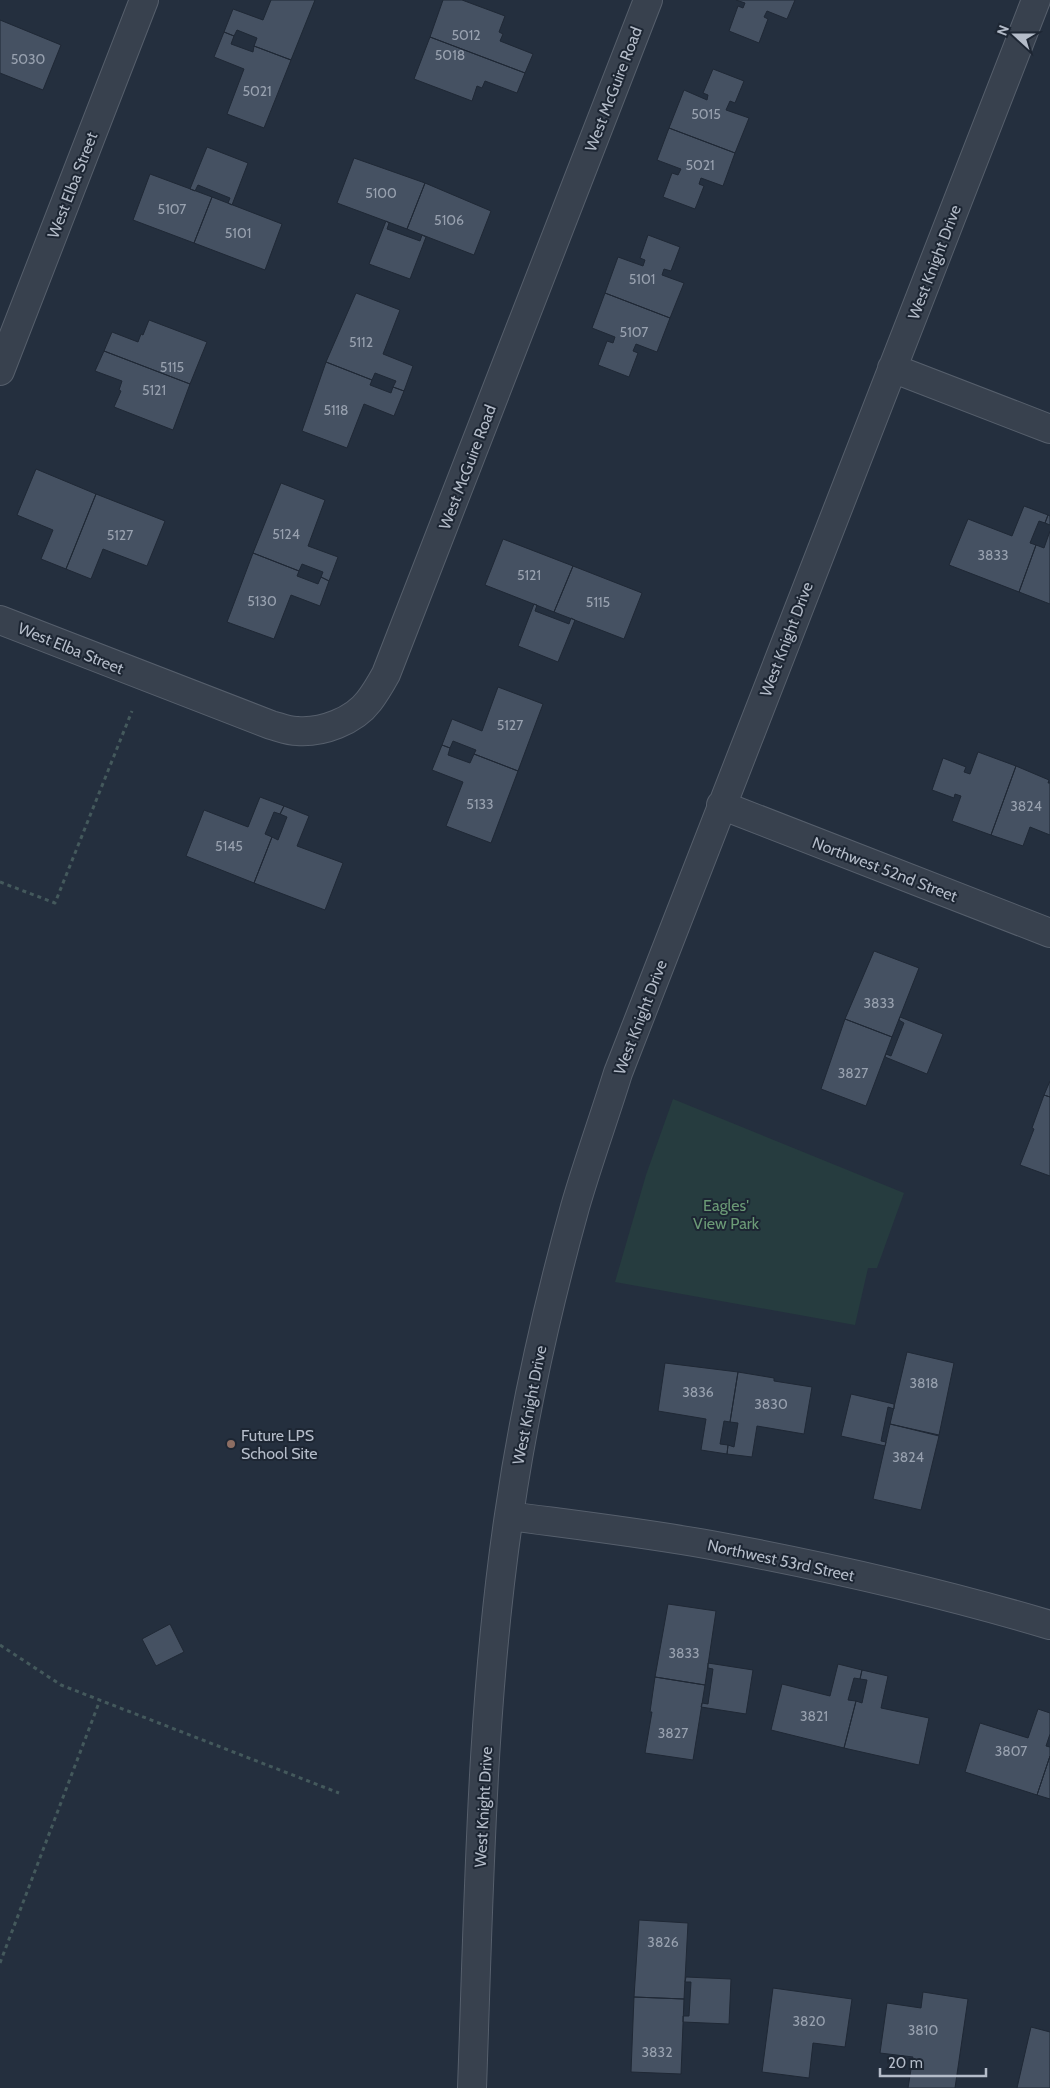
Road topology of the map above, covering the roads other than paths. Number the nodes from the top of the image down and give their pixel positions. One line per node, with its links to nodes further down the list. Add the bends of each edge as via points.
1 (144, 0): 5 (street, West Elba Street)
2 (648, 0): 8 (street, West McGuire Road, via 386,674 369,702 352,716 330,727 295,731 270,725)
3 (1036, 0): 4 (street, West Knight Drive)
4 (892, 368): 6 (street); 9 (street, West Knight Drive)
5 (0, 371)
6 (1050, 429)
7 (0, 620): 8 (street, West Elba Street)
8 (142, 676)
9 (721, 805): 10 (street, Northwest 52nd Street); 11 (street, West Knight Drive, via 618,1074 576,1205 531,1395)
10 (1050, 933)
11 (509, 1516): 12 (street, Northwest 53rd Street, via 782,1559 863,1576); 13 (street, West Knight Drive, via 492,1657)
12 (1050, 1625)
13 (472, 2088)

